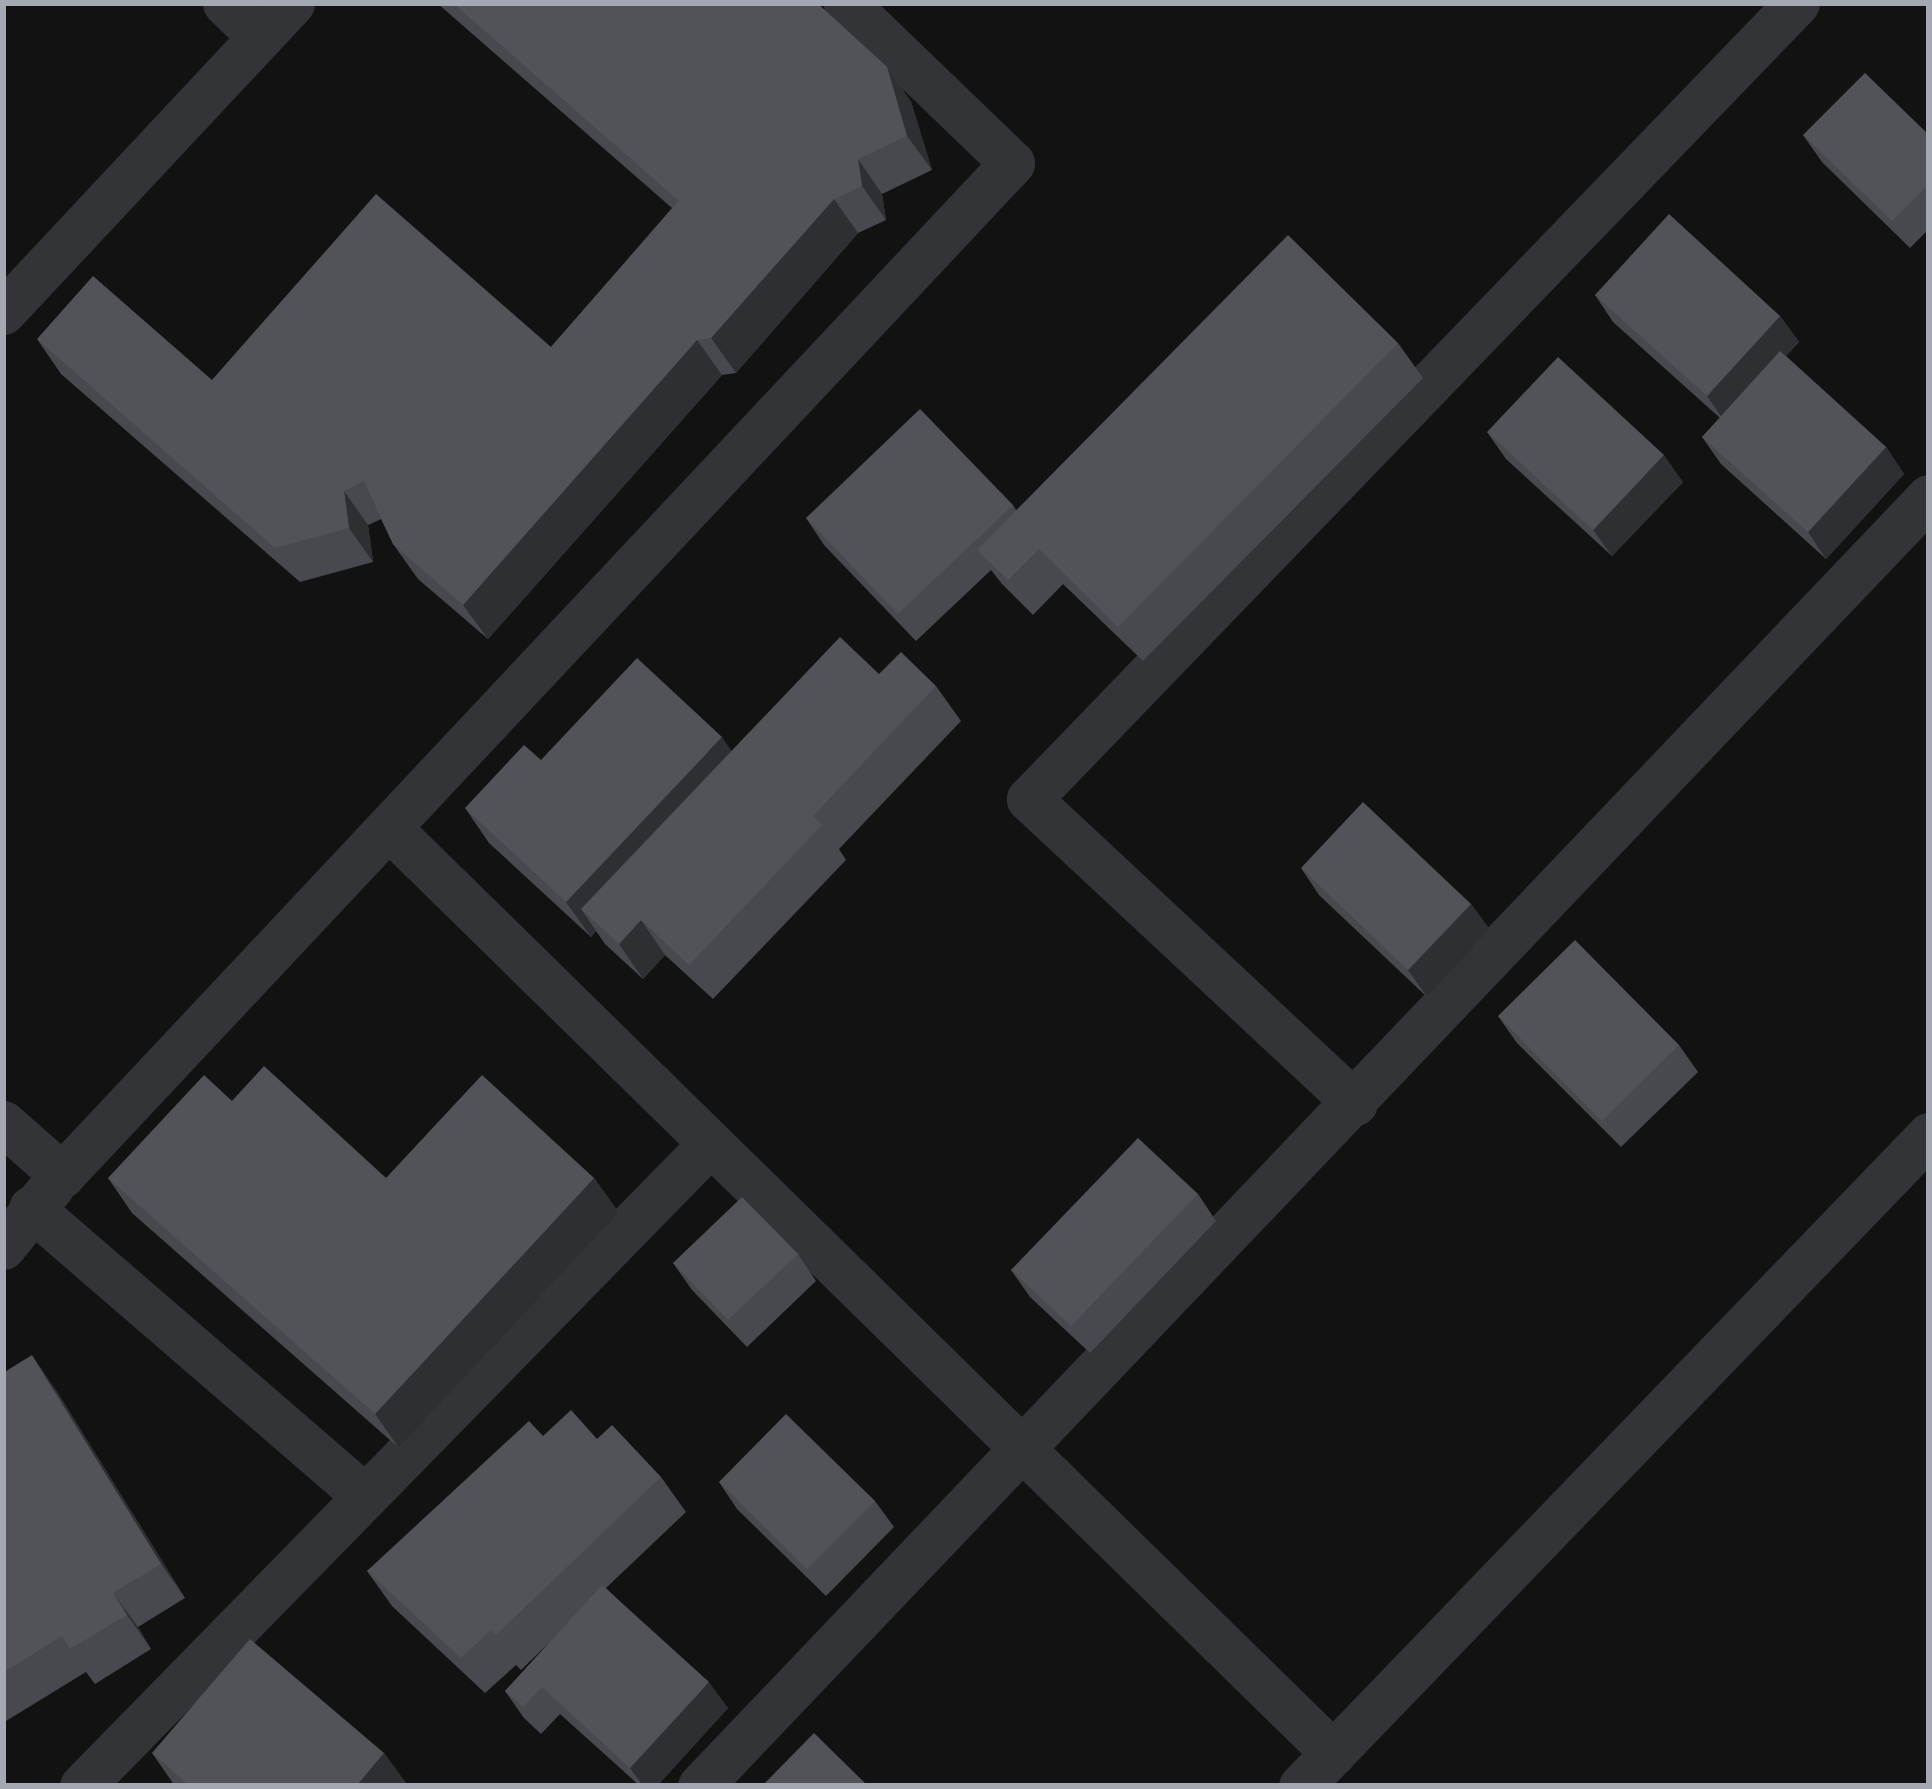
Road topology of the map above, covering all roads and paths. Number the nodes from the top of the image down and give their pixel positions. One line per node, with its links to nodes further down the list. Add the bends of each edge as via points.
1 (225, 3): 5 (street)
2 (292, 3): 5 (street)
3 (846, 3): 8 (street, via 1012,163)
4 (1797, 3): 9 (street, via 1029,799)
5 (260, 37): 6 (street)
6 (3, 312)
7 (1929, 497): 9 (street)
8 (388, 828): 12 (street); 13 (street)
9 (1354, 1103): 16 (street)
10 (3, 1123): 13 (street)
11 (1929, 1135): 18 (street)
12 (711, 1143): 16 (street); 17 (street)
13 (62, 1175): 14 (street)
14 (31, 1208): 15 (street); 17 (street)
15 (3, 1247)
16 (1024, 1451): 18 (street); 20 (street)
17 (365, 1496): 19 (street)
18 (1317, 1770)
19 (82, 1786)
20 (700, 1786)

